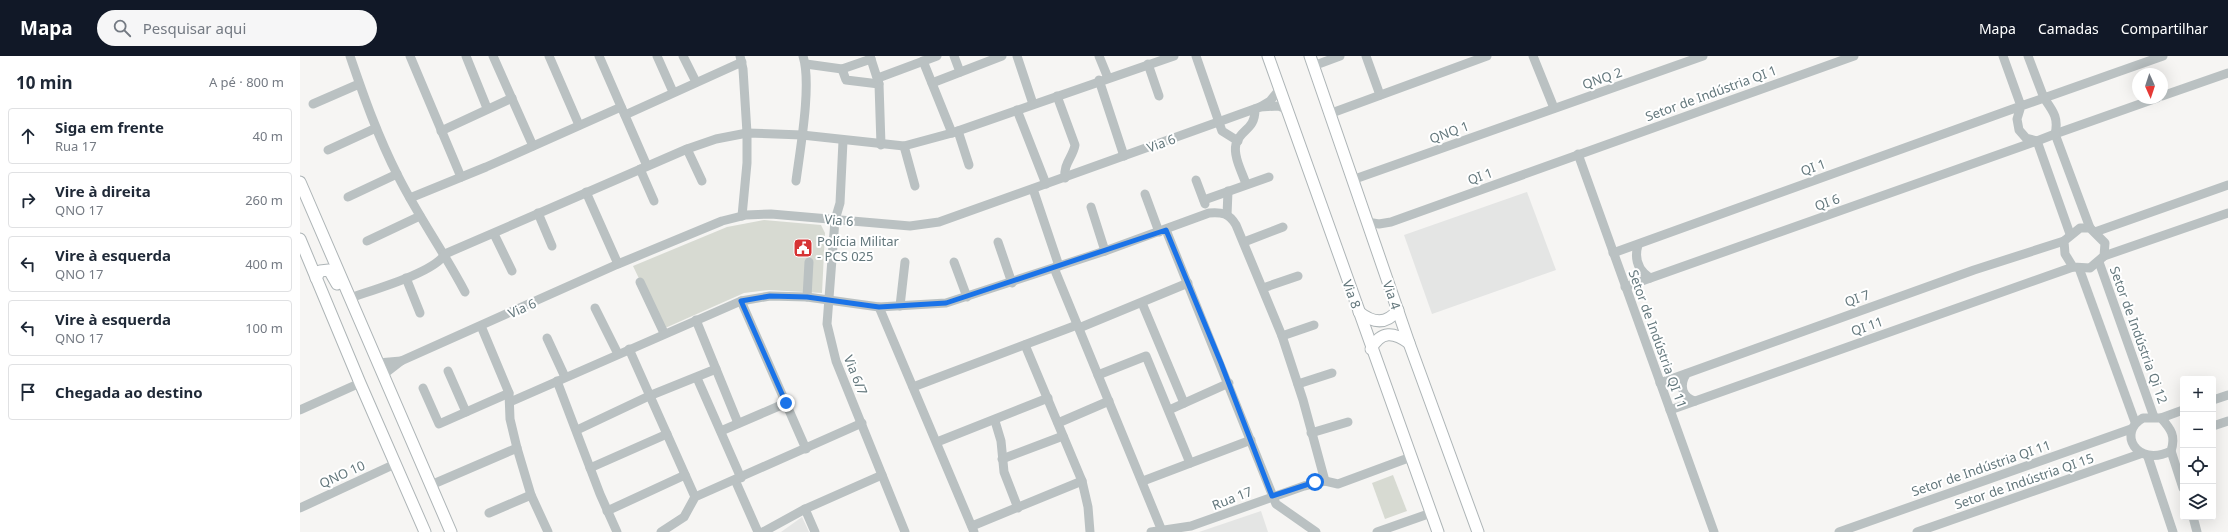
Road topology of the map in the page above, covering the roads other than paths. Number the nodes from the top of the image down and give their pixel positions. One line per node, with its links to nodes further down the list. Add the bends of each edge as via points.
1 (350, 56): 40 (street)
2 (466, 56): 53 (street)
3 (493, 56): 47 (street)
4 (549, 56): 61 (street)
5 (599, 56): 58 (street)
6 (657, 56): 42 (street)
7 (683, 56): 38 (street)
8 (937, 56): 30 (street)
9 (954, 56): 34 (street)
10 (1002, 56): 34 (street)
11 (1017, 56): 50 (street)
12 (1099, 56): 36 (street)
13 (1173, 56): 32 (street)
14 (1196, 56): 60 (street)
15 (1268, 56): 41 (main road, Via 8)
16 (1340, 56): 27 (street)
17 (1366, 56): 44 (street)
18 (1487, 56): 44 (street)
19 (1533, 56): 55 (street)
20 (1703, 56): 55 (street, QNQ 2)
21 (1854, 56): 76 (street, Setor de Indústria QI 1)
22 (2003, 56): 52 (street)
23 (2028, 56): 48 (street)
24 (2163, 56): 48 (street)
25 (414, 57): 63 (street)
26 (870, 58): 33 (street); 37 (street)
27 (1330, 58): 31 (street)
28 (741, 59): 38 (street); 65 (street)
29 (805, 60): 33 (street); 67 (street)
30 (923, 61): 37 (street); 39 (street)
31 (1312, 61): 59 (main road, Via 4)
32 (1148, 64): 36 (street); 46 (street)
33 (842, 69): 37 (street, via 846,80)
34 (960, 72): 39 (street)
35 (2228, 73): 43 (street)
36 (1103, 79): 45 (street); 77 (street)
37 (878, 81): 71 (street)
38 (696, 82): 42 (street)
39 (932, 83): 64 (street)
40 (359, 84): 49 (street); 62 (street)
41 (1279, 90): 54 (street, Via 6, via 1270,101); 56 (main road, Via 8)
42 (673, 92): 58 (street)
43 (2168, 94)
44 (1380, 95): 59 (street)
45 (1058, 96): 50 (street); 83 (street, via 1075,145 1074,152 1065,166)
46 (1159, 96)
47 (512, 98): 53 (street); 72 (street)
48 (2044, 98): 52 (street); 66 (street, via 2055,114 2058,124)
49 (313, 104)
50 (1033, 104): 57 (street)
51 (2140, 104): 66 (street)
52 (2021, 106): 70 (street, via 2017,119 2019,130 2026,138); 121 (street, QI 1)
53 (487, 108): 63 (street)
54 (1258, 108): 56 (street, via 1278,106); 60 (street, Via 6); 69 (street, via 1254,122)
55 (1554, 108): 85 (street, QNQ 1)
56 (1286, 109): 154 (main road, Via 8)
57 (1017, 110): 64 (street); 89 (street)
58 (623, 111): 61 (street); 79 (street)
59 (1329, 114): 85 (main road, Via 4)
60 (1218, 122): 69 (street, via 1222,130); 77 (street, Via 6)
61 (579, 125): 72 (street)
62 (376, 128): 75 (street); 80 (street)
63 (441, 131): 81 (street)
64 (955, 132): 73 (street); 78 (street)
65 (747, 133): 67 (street); 74 (street, via 716,139); 107 (street)
66 (2055, 134): 70 (street); 112 (street)
67 (802, 135): 68 (street); 87 (street)
68 (843, 141): 71 (street); 108 (street, Via 6/7, via 840,203)
69 (1238, 141): 90 (street, via 1236,152)
70 (2036, 141): 115 (street); 137 (street, QI 6)
71 (881, 144): 73 (street)
72 (533, 146): 81 (street)
73 (904, 146): 92 (street)
74 (687, 149): 79 (street); 86 (street)
75 (328, 150)
76 (1578, 154): 110 (street, QI 1); 124 (street, Setor de Indústria QI 11)
77 (1124, 156): 83 (street, Via 6)
78 (969, 165)
79 (644, 168): 95 (street); 100 (street)
80 (397, 174): 97 (street); 98 (street)
81 (461, 177): 98 (street)
82 (1269, 177): 90 (street)
83 (1065, 178): 89 (street, Via 6)
84 (1196, 180): 99 (street)
85 (1352, 180): 109 (main road, Via 4)
86 (702, 181)
87 (796, 181)
88 (300, 182): 146 (main road)
89 (1046, 184): 93 (street, Via 6)
90 (1246, 184): 94 (street)
91 (2228, 184): 112 (street)
92 (914, 186)
93 (1033, 189): 108 (street, Via 6, via 922,226); 131 (street)
94 (1228, 191): 99 (street); 105 (street)
95 (586, 192): 103 (street); 130 (street)
96 (1145, 194): 113 (street)
97 (348, 197)
98 (410, 198): 106 (street)
99 (1204, 200): 104 (street)
100 (654, 201)
101 (1091, 207): 123 (street)
102 (2228, 212): 126 (street, Setor de Indústria Qi 12)
103 (538, 213): 114 (street); 122 (street)
104 (1209, 213): 105 (street, via 1221,212); 113 (street)
105 (1227, 215): 120 (street, via 1236,224)
106 (420, 216): 118 (street); 125 (street)
107 (742, 216): 108 (street, Via 6, via 771,214); 130 (street, Via 6, via 702,228)
108 (835, 220): 147 (street, Via 6/7)
109 (1367, 222): 110 (street, QI 1); 116 (main road, Via 4)
110 (1391, 222): 116 (street, QI 1)
111 (1283, 227): 120 (street)
112 (2093, 230): 115 (street, via 2080,228); 126 (street, via 2105,243)
113 (1163, 231): 123 (street); 140 (street)
114 (494, 234): 125 (street); 133 (street)
115 (2067, 238): 132 (street, via 2064,254); 176 (street, QI 7)
116 (1373, 239): 153 (main road, Via 4)
117 (300, 240): 135 (main road)
118 (368, 241)
119 (998, 242): 139 (street)
120 (1244, 242): 142 (street)
121 (1638, 245): 124 (street, QI 1); 137 (street, via 1638,267)
122 (552, 246)
123 (1105, 251): 131 (street)
124 (1613, 253): 141 (street, Setor de Indústria QI 11)
125 (445, 254): 136 (street, via 441,261); 143 (street)
126 (2102, 259): 132 (street, via 2090,268); 201 (street, Setor de Indústria Qi 12)
127 (809, 262): 144 (street)
128 (905, 262): 150 (street)
129 (954, 262): 145 (street)
130 (618, 264): 158 (street, Via 6)
131 (1056, 267): 139 (street); 159 (street)
132 (2076, 268): 193 (street, QI 11); 209 (street)
133 (512, 271)
134 (1298, 276): 142 (street)
135 (316, 278): 161 (main road, via 323,270 332,272 348,309); 181 (main road)
136 (406, 278): 146 (street); 155 (street)
137 (1650, 278): 141 (street, QI 6)
138 (640, 282): 160 (street)
139 (1012, 283): 145 (street)
140 (1188, 284): 149 (street); 182 (street)
141 (1625, 287): 183 (street, Setor de Indústria QI 11)
142 (1263, 288): 162 (street)
143 (465, 292)
144 (807, 297): 147 (street); 148 (street, via 763,297)
145 (967, 297): 150 (street, via 946,303)
146 (350, 298): 161 (main road)
147 (827, 300): 151 (street); 206 (street, Via 6/7, via 830,342)
148 (741, 301): 156 (street); 194 (street)
149 (1142, 304): 159 (street); 166 (street)
150 (900, 306): 151 (street)
151 (879, 307): 185 (street)
152 (595, 308): 169 (street)
153 (1398, 310): 154 (main road, via 1392,317 1380,322 1371,320); 164 (main road, Via 4)
154 (1359, 312): 168 (main road, Via 8)
155 (420, 313)
156 (696, 320): 160 (street); 173 (street)
157 (1314, 325): 162 (street)
158 (481, 326): 171 (street, Via 6); 189 (street)
159 (1078, 326): 165 (street); 178 (street)
160 (664, 333): 167 (street)
161 (366, 336): 172 (main road)
162 (1282, 336): 184 (street)
163 (548, 338): 180 (street)
164 (1409, 343): 168 (main road, via 1396,335 1385,334); 261 (main road, Via 4)
165 (1025, 345): 185 (street); 190 (street)
166 (1161, 348): 170 (street); 195 (street)
167 (630, 349): 169 (street); 188 (street)
168 (1371, 349): 222 (main road, Via 8)
169 (618, 354): 180 (street)
170 (1146, 356): 178 (street); 197 (street)
171 (401, 361): 172 (street, Via 6); 177 (street, Via 6)
172 (378, 363): 177 (main road)
173 (716, 369): 179 (street); 205 (street)
174 (448, 371): 200 (street)
175 (1332, 373): 184 (street)
176 (1686, 374): 183 (street, QI 7); 193 (street, via 1682,380 1683,393)
177 (383, 375): 234 (main road)
178 (1098, 375): 192 (street)
179 (697, 378): 188 (street); 211 (street)
180 (561, 379): 189 (street); 210 (street)
181 (360, 383): 196 (street); 225 (main road)
182 (1229, 383): 195 (street); 216 (street)
183 (1660, 383): 198 (street, Setor de Indústria QI 11)
184 (1298, 384): 212 (street)
185 (913, 387): 217 (street)
186 (423, 388): 200 (street, via 439,424)
187 (2228, 395): 191 (street)
188 (649, 396): 210 (street); 213 (street)
189 (510, 397): 200 (street); 218 (street, via 510,419)
190 (1048, 398): 202 (street); 207 (street)
191 (2216, 399)
192 (1109, 401): 207 (street); 231 (street)
193 (1695, 401): 198 (street, QI 11)
194 (786, 403): 205 (street); 219 (street)
195 (1184, 403): 197 (street)
196 (300, 410)
197 (1169, 410): 224 (street)
198 (1670, 410): 262 (street, Setor de Indústria QI 11)
199 (2180, 411): 201 (street)
200 (466, 412)
201 (2158, 417): 209 (street, via 2143,418); 215 (street)
202 (995, 421): 217 (street); 223 (street, via 1001,441)
203 (2228, 421): 208 (street)
204 (1348, 422): 212 (street)
205 (738, 423): 211 (street)
206 (862, 423): 219 (street); 228 (street, Via 6/7)
207 (1058, 423): 214 (street)
208 (2216, 425)
209 (2133, 426): 221 (street, via 2132,443); 263 (street, Setor de Indústria QI 11)
210 (577, 430): 226 (street)
211 (721, 431): 229 (street)
212 (1311, 433): 232 (street)
213 (667, 434): 226 (street); 227 (street)
214 (1063, 436): 223 (street); 230 (street)
215 (2179, 439): 220 (street)
216 (1251, 440): 224 (street); 236 (street)
217 (937, 442): 245 (street)
218 (517, 448): 234 (street); 235 (street)
219 (806, 449): 229 (street)
220 (2171, 451): 221 (street, via 2160,456); 233 (street)
221 (2144, 455): 264 (street, Setor de Indústria QI 15); 265 (street)
222 (1411, 457): 232 (street, Rua 17, via 1338,484); 243 (main road, Via 8)
223 (1002, 459): 239 (street, via 1004,472)
224 (1190, 463): 231 (street)
225 (396, 464): 238 (street, QNO 10); 247 (main road)
226 (590, 468): 241 (street)
227 (684, 475): 237 (street); 241 (street)
228 (882, 475): 240 (street); 255 (street, Via 6/7)
229 (738, 479): 237 (street); 252 (street)
230 (1082, 481): 239 (street); 256 (street)
231 (1143, 481): 246 (street)
232 (1324, 481): 236 (street, Rua 17)
233 (2182, 484)
234 (431, 485): 248 (main road)
235 (532, 494): 242 (street); 249 (street)
236 (1272, 496): 246 (street, Rua 17, via 1204,522); 258 (street, via 1280,508)
237 (695, 497): 251 (street, via 684,517)
238 (300, 508)
239 (1018, 508): 245 (street)
240 (805, 509): 253 (street); 254 (street)
241 (607, 511): 250 (street)
242 (489, 513)
243 (1431, 513): 259 (street); 260 (main road, Via 8)
244 (2193, 520): 266 (street)
245 (973, 529)
246 (1162, 531): 257 (street, Rua 17)
247 (427, 532)
248 (451, 532)
249 (548, 532)
250 (617, 532)
251 (661, 532)
252 (758, 532)
253 (763, 532)
254 (815, 532)
255 (905, 532)
256 (1090, 532)
257 (1151, 532)
258 (1316, 532)
259 (1377, 532)
260 (1438, 532)
261 (1478, 532)
262 (1714, 532)
263 (1839, 532)
264 (1917, 532)
265 (2173, 532)
266 (2198, 532)

